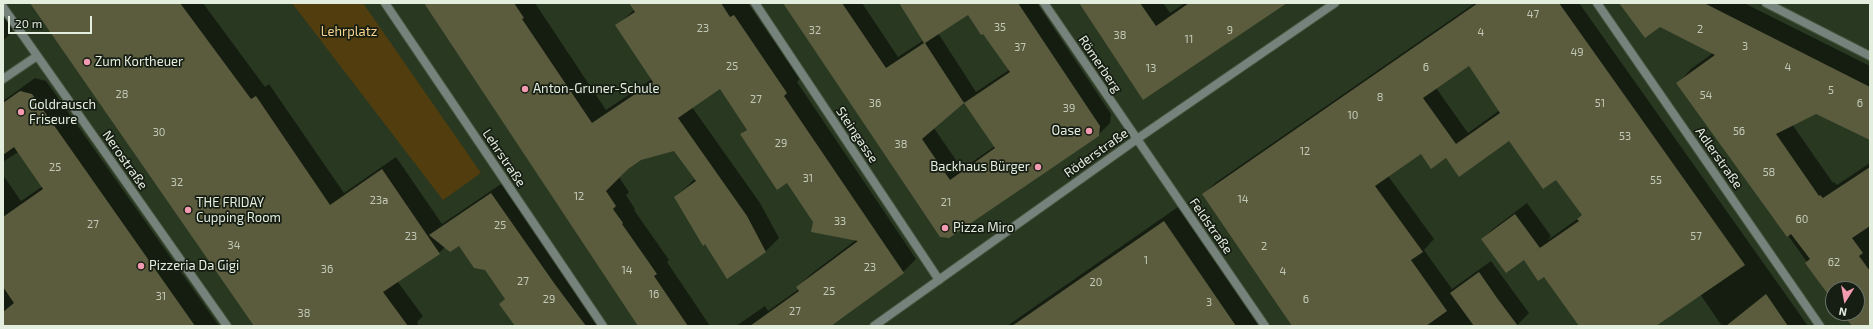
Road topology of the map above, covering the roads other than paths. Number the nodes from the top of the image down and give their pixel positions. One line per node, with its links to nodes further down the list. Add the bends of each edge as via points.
1 (385, 3): 14 (street, Lehrstraße)
2 (755, 3): 12 (street, Steingasse)
3 (1044, 3): 11 (street, Römerberg)
4 (1334, 3): 11 (street, Röderstraße)
5 (1597, 3): 17 (street, Adlerstraße)
6 (1766, 3): 9 (street)
7 (3, 8): 8 (street, Nerostraße)
8 (37, 56): 10 (street); 13 (street, Nerostraße)
9 (1870, 56)
10 (3, 79)
11 (1137, 139): 12 (street, Röderstraße); 16 (street, Feldstraße)
12 (939, 280): 15 (street, Röderstraße)
13 (227, 326)
14 (603, 326)
15 (874, 326)
16 (1265, 326)
17 (1820, 326)

